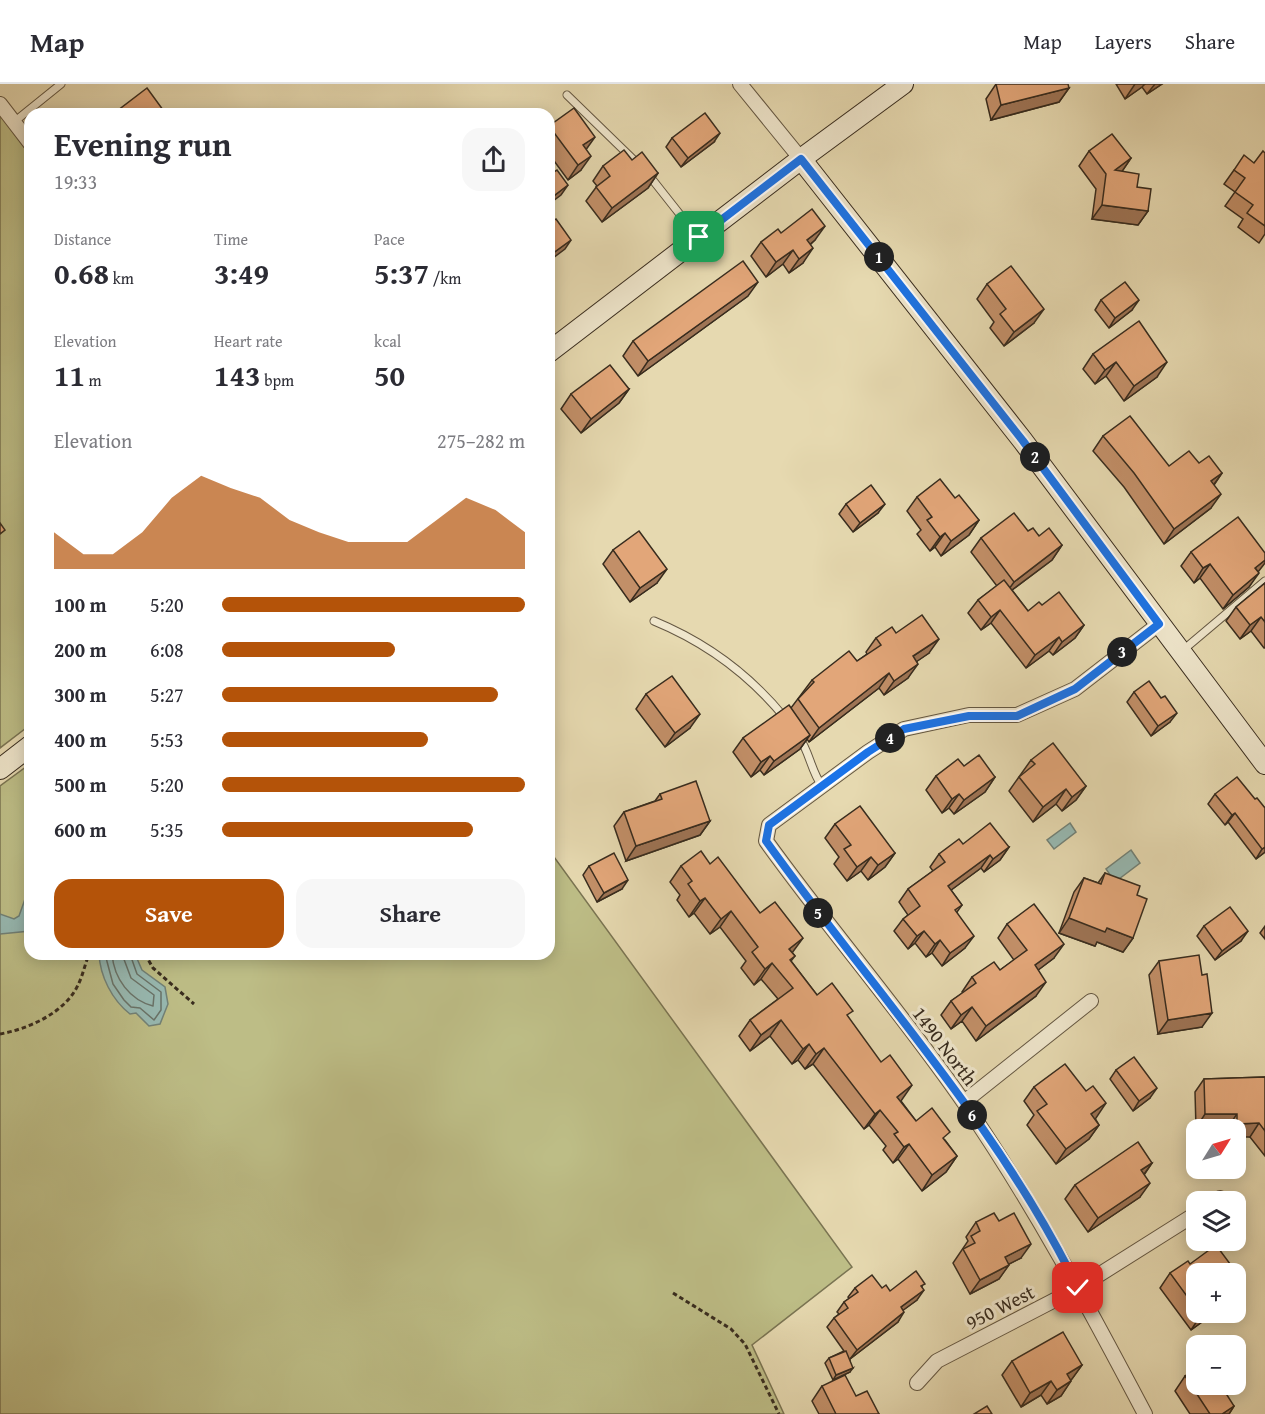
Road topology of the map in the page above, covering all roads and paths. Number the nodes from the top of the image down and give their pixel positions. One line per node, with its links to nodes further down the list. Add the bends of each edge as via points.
1 (61, 84): 6 (lane)
2 (740, 84): 10 (street)
3 (903, 84): 10 (street)
4 (567, 95): 11 (lane, via 634,158)
5 (0, 104): 8 (street)
6 (31, 108)
7 (24, 114): 8 (lane)
8 (14, 122): 9 (street)
9 (24, 135)
10 (801, 159): 11 (street); 15 (street, via 1023,441)
11 (699, 237): 12 (street)
12 (555, 347)
13 (1265, 581): 16 (lane)
14 (654, 621): 20 (lane, via 702,644 773,703 806,747 814,775)
15 (1159, 624): 16 (street); 20 (street, via 1075,689 1017,716 969,716 904,729)
16 (1180, 652): 18 (street)
17 (24, 751): 19 (street)
18 (1265, 764)
19 (0, 769)
20 (822, 786): 26 (street, 1490 North, via 769,825 766,841)
21 (87, 960): 25 (path, via 78,986 62,1006 21,1029)
22 (148, 960): 24 (path)
23 (1092, 1000): 26 (street)
24 (194, 1004)
25 (0, 1034)
26 (964, 1102): 28 (street, 1490 North, via 1020,1187)
27 (1186, 1220): 28 (street, 950 West)
28 (1078, 1288): 30 (street, 950 West, via 937,1361); 32 (street, 1490 North)
29 (673, 1293): 31 (path, via 731,1329 745,1344)
30 (917, 1383)
31 (779, 1414)
32 (1144, 1414)

